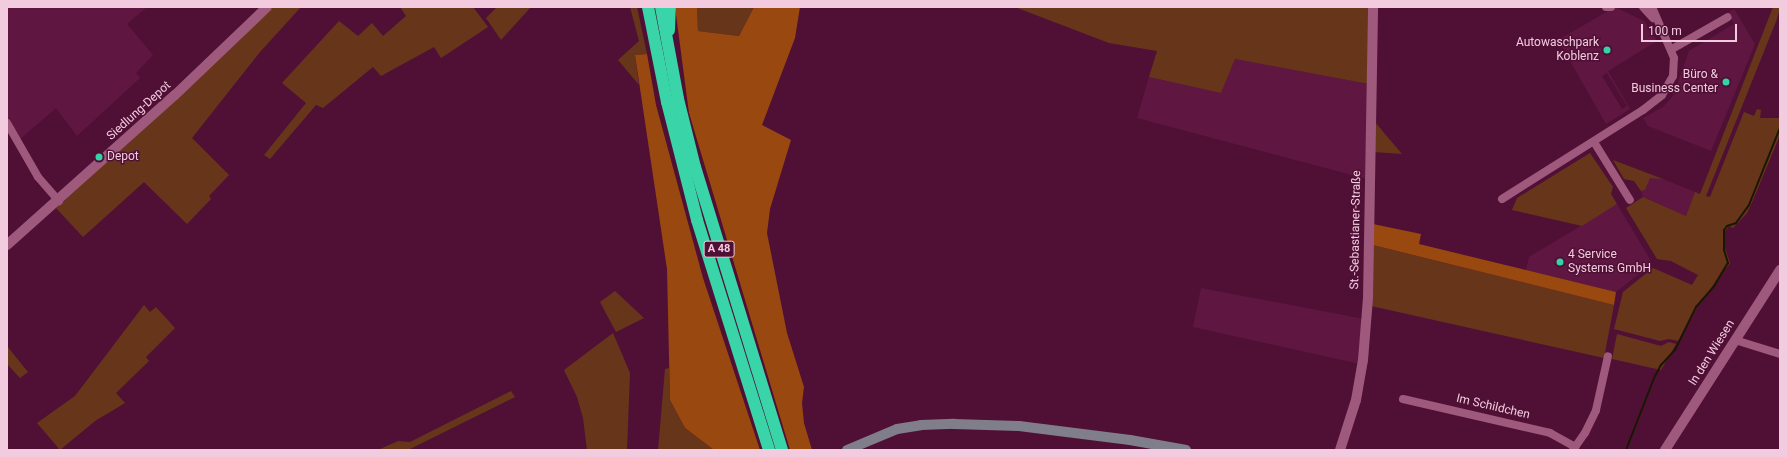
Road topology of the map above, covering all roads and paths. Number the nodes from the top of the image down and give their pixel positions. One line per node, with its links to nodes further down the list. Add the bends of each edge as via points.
1 (267, 7): 19 (street, Siedlung-Depot)
2 (642, 7): 13 (highway)
3 (648, 7): 13 (highway, A 48)
4 (661, 7): 13 (highway, A 48)
5 (670, 7): 13 (highway)
6 (1373, 7): 31 (street, St.-Sebastianer-Straße, via 1368,298 1364,352 1356,400)
7 (1606, 7): 8 (street)
8 (1611, 7)
9 (1643, 7): 12 (street)
10 (1652, 7): 12 (street)
11 (1728, 17): 14 (street)
12 (1661, 27): 14 (street)
13 (661, 47): 27 (highway, A 48, via 675,137 697,220); 28 (highway, A 48)
14 (1672, 49): 16 (street, via 1675,68 1670,84 1662,95)
15 (7, 123): 19 (street, via 36,173)
16 (1594, 142): 17 (street); 18 (street)
17 (1502, 199)
18 (1630, 200)
19 (59, 201): 20 (street, Siedlung-Depot)
20 (7, 245)
21 (1780, 270): 22 (street, In den Wiesen)
22 (1735, 340): 23 (street); 32 (street, In den Wiesen)
23 (1780, 354)
24 (1608, 356): 26 (street, Im Schildchen, via 1596,410)
25 (1403, 399): 26 (street, Im Schildchen, via 1550,433)
26 (1574, 448)
27 (768, 450)
28 (782, 450)
29 (847, 450): 30 (main road, via 897,429 943,424 1019,426)
30 (1186, 450)
31 (1340, 450)
32 (1665, 450)

